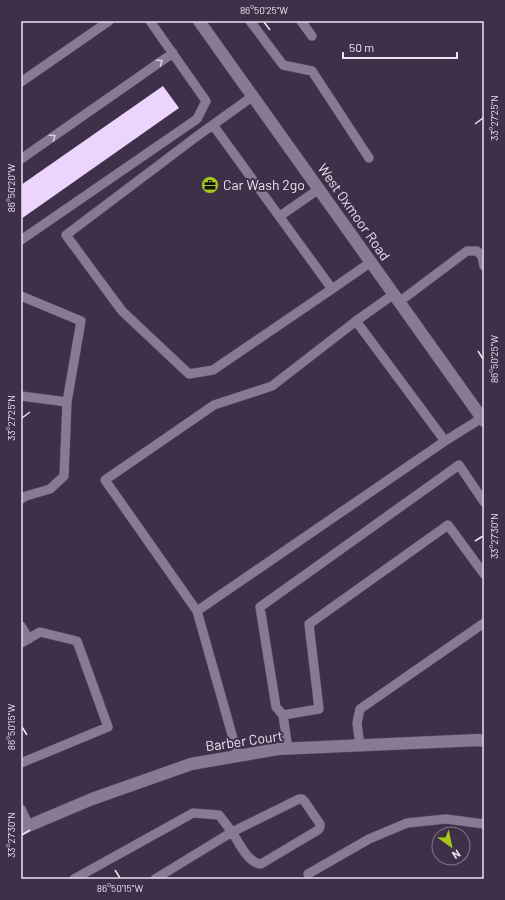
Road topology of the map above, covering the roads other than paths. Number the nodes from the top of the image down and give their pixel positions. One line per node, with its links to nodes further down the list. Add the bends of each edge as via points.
1 (109, 21): 8 (lane)
2 (150, 21): 7 (lane)
3 (250, 21): 11 (lane, via 283,65 312,71)
4 (301, 21): 6 (lane)
5 (201, 22): 9 (street, West Oxmoor Road)
6 (312, 36)
7 (173, 54): 12 (lane, one-way to 7); 15 (lane, via 206,101 197,119)
8 (21, 82)
9 (253, 96): 10 (lane); 13 (street, West Oxmoor Road)
10 (213, 125): 14 (lane); 18 (lane, via 66,234 113,299 122,311 189,374 213,370)
11 (369, 158)
12 (21, 159)
13 (319, 189): 14 (lane); 16 (street, West Oxmoor Road)
14 (280, 216): 18 (lane)
15 (21, 240)
16 (371, 262): 18 (lane); 20 (street, West Oxmoor Road)
17 (484, 266): 20 (lane, via 482,256 477,251 467,251)
18 (332, 289)
19 (21, 296): 23 (lane, via 81,321)
20 (396, 298): 21 (lane); 24 (street, West Oxmoor Road)
21 (356, 321): 25 (lane); 29 (lane, via 272,386 214,405 106,480)
22 (21, 396): 23 (lane)
23 (67, 402): 26 (lane, via 64,476 50,489)
24 (483, 418): 25 (lane)
25 (445, 441): 29 (lane)
26 (21, 499)
27 (484, 502): 33 (lane, via 459,465 260,607 276,707)
28 (484, 574): 33 (lane, via 448,525 309,624 319,709)
29 (197, 611): 37 (lane)
30 (484, 622): 35 (lane, via 360,709 357,723)
31 (21, 626): 32 (lane)
32 (25, 641): 38 (lane, via 40,632 77,641 108,726)
33 (283, 715): 36 (lane)
34 (484, 741): 35 (street, Barber Court)
35 (360, 746): 36 (street, Barber Court)
36 (288, 749): 37 (street, Barber Court)
37 (238, 756): 41 (street, Barber Court, via 191,764 92,799)
38 (21, 763)
39 (21, 809): 41 (lane)
40 (484, 824): 43 (lane, via 446,819 407,823 368,838)
41 (25, 827)
42 (232, 832): 42 (lane, via 251,860 261,864 318,830 320,824 305,802 298,799); 44 (lane, via 219,815 193,813); 45 (lane)
43 (308, 874)
44 (74, 879)
45 (155, 879)

